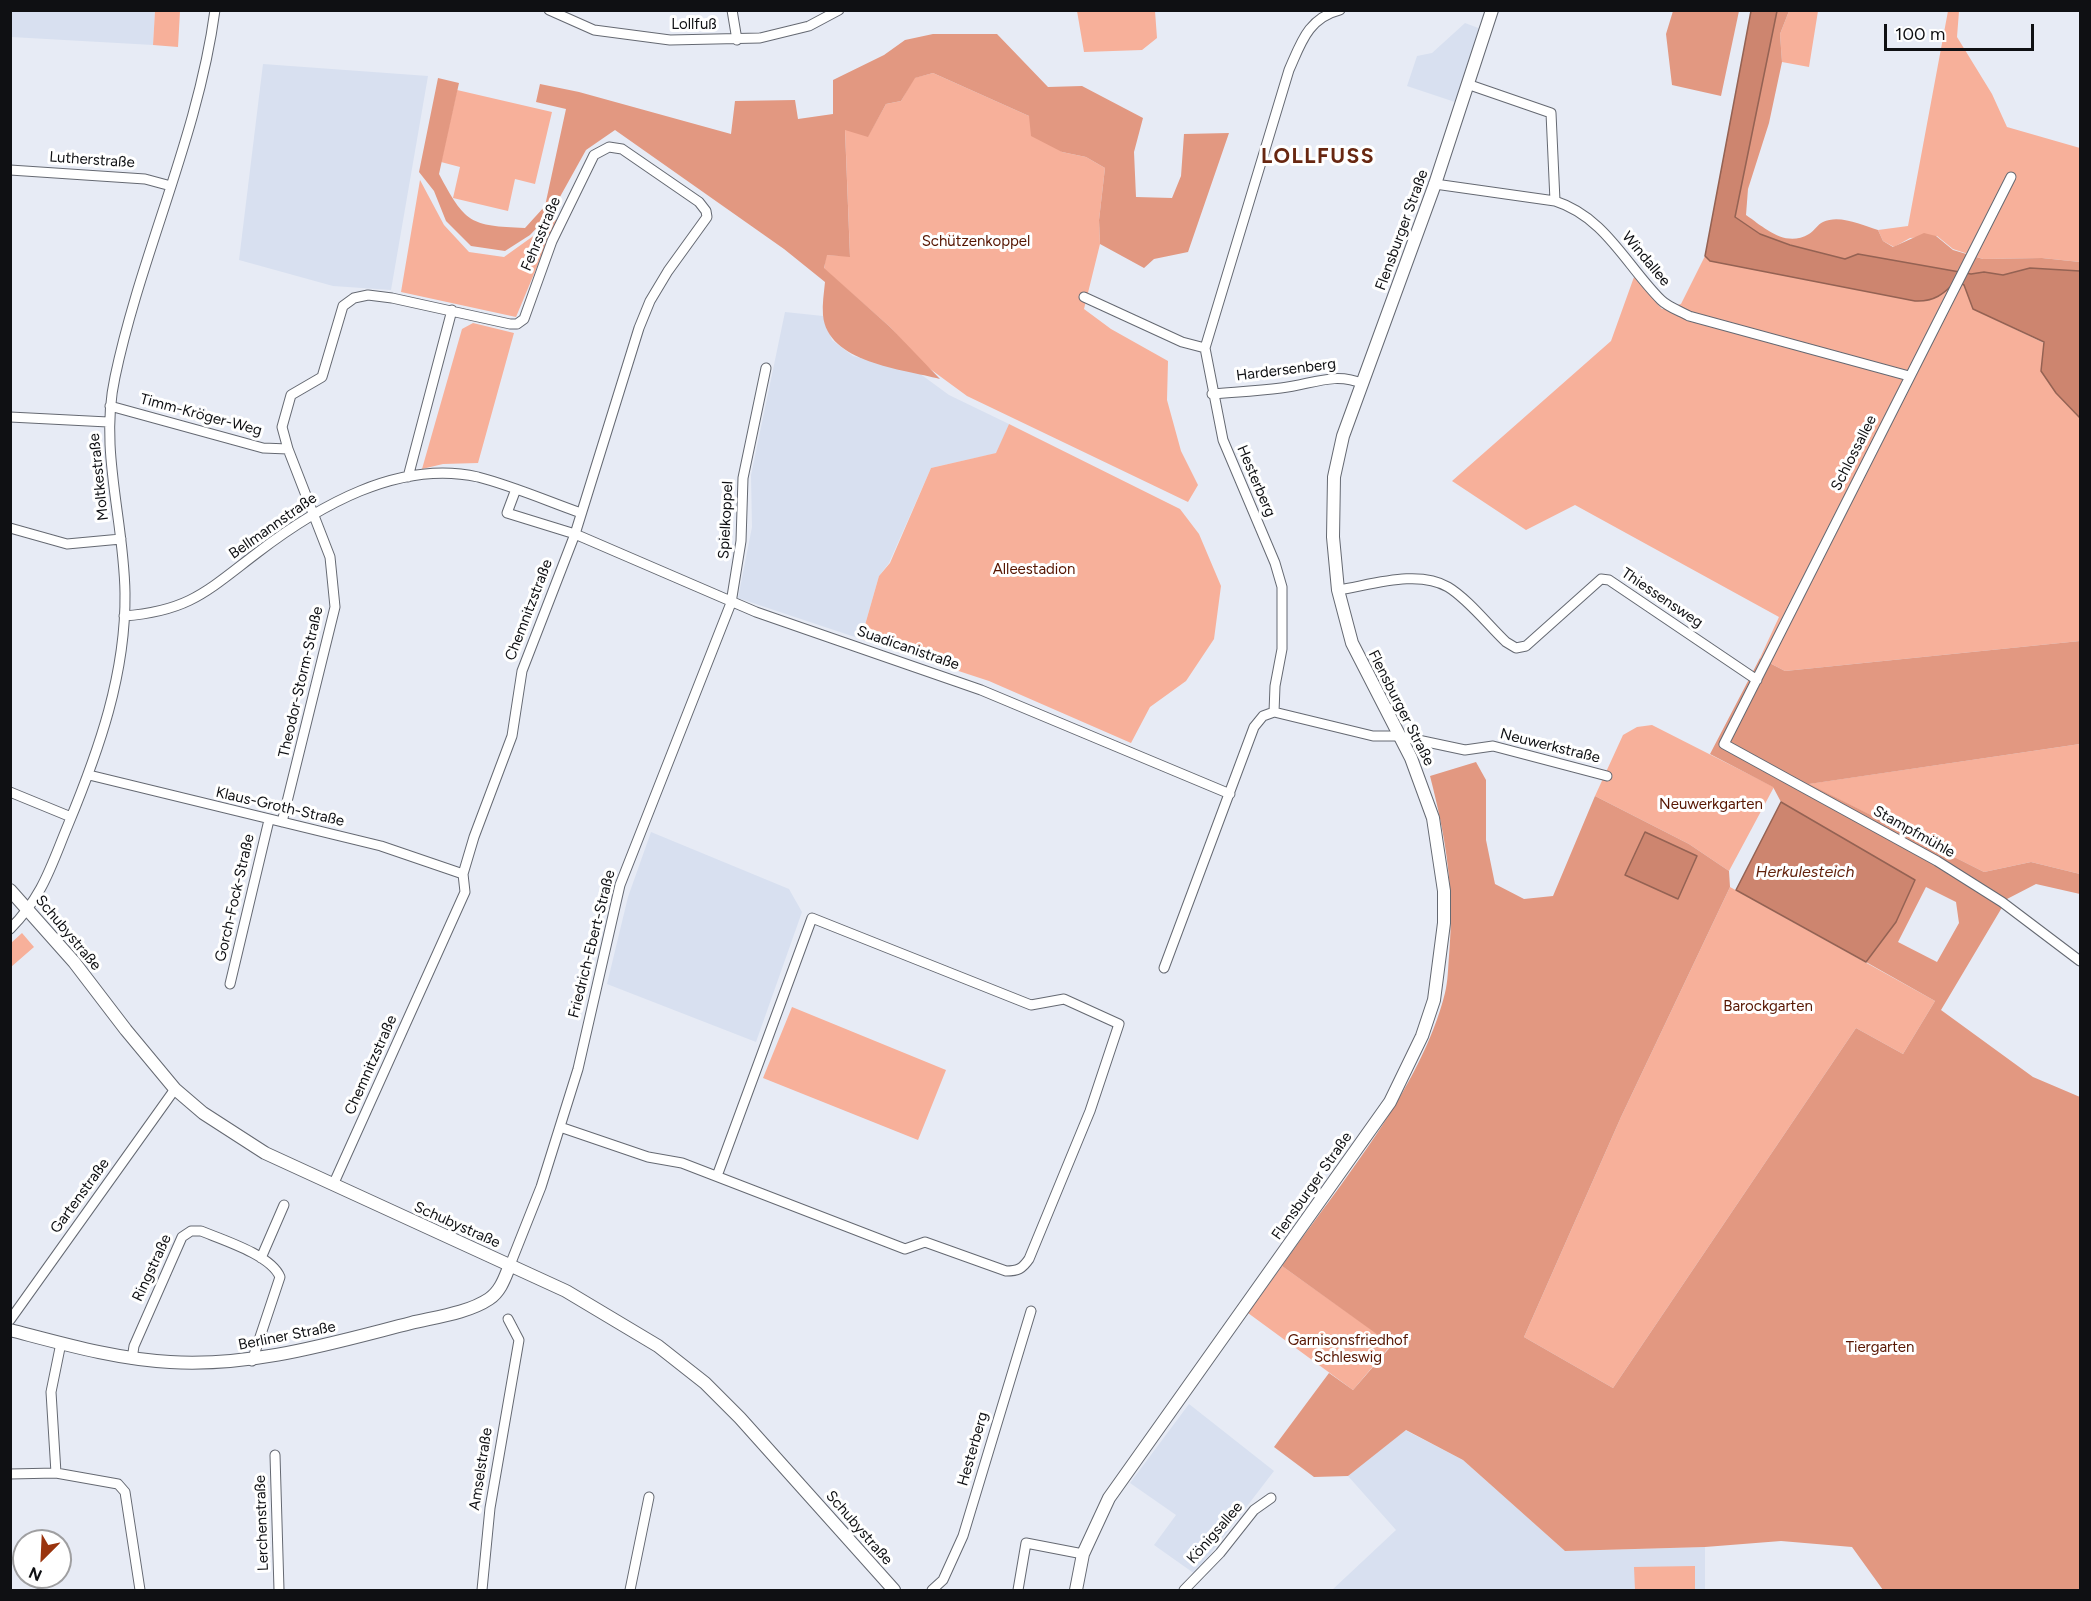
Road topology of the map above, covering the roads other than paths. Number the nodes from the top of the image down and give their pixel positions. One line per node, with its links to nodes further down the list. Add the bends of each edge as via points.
1 (215, 10): 14 (street, Moltkestraße, via 203,83)
2 (549, 10): 7 (street, Lollfuß, via 613,34 670,40)
3 (732, 10): 7 (street)
4 (839, 10): 7 (street, Lollfuß, via 785,33)
5 (1340, 10): 18 (street, Hesterberg, via 1310,26 1289,70)
6 (1492, 10): 8 (street, Flensburger Straße)
7 (737, 39)
8 (1467, 84): 13 (street, Flensburger Straße); 15 (street, via 1551,113)
9 (594, 155): 17 (street, Fehrsstraße, via 552,241 524,319 517,324); 30 (street, Chemnitzstraße, via 609,147 622,149 699,202 707,217 650,301)
10 (11, 170): 11 (street); 14 (street, Lutherstraße, via 145,179)
11 (10, 175)
12 (2011, 177): 20 (street, Schlossallee)
13 (1435, 184): 15 (street, Windallee); 21 (street, Flensburger Straße)
14 (171, 186): 23 (street, Moltkestraße, via 134,305)
15 (1555, 201): 20 (street, Windallee, via 1574,207 1594,221 1663,302 1689,316)
16 (1084, 297): 18 (street, via 1182,342)
17 (452, 310): 26 (street, via 368,295 343,306 322,377 291,395 282,428); 27 (street)
18 (1205, 348): 22 (street, Hesterberg)
19 (766, 368): 35 (street, Spielkoppel, via 743,478 741,540)
20 (1909, 376): 37 (street, Schlossallee)
21 (1363, 384): 22 (street, Hardersenberg, via 1335,377 1281,388); 34 (street, Flensburger Straße, via 1343,436 1334,477 1333,537)
22 (1212, 394): 38 (street, Hesterberg, via 1223,440 1282,587 1282,649)
23 (110, 406): 25 (street, Moltkestraße); 26 (street, Timm-Kröger-Weg, via 263,448)
24 (10, 417): 25 (street)
25 (108, 422): 33 (street, Moltkestraße)
26 (288, 449): 29 (street)
27 (408, 477): 28 (street, Bellmannstraße, via 456,474); 29 (street, Bellmannstraße, via 367,487)
28 (516, 489): 30 (street, Bellmannstraße); 32 (street, via 507,513)
29 (314, 513): 36 (street, Bellmannstraße, via 183,605 157,614); 47 (street, Theodor-Storm-Straße, via 330,557 335,607)
30 (581, 513): 32 (street, Chemnitzstraße)
31 (10, 528): 33 (street, via 67,544)
32 (575, 534): 35 (street, Suadicanistraße); 48 (street, Chemnitzstraße, via 522,670 512,736)
33 (121, 539): 36 (street, Moltkestraße)
34 (1338, 590): 37 (street, Thiessensweg, via 1421,578 1436,582 1450,588 1516,648 1526,646 1601,579 1609,580); 39 (street, Flensburger Straße, via 1352,643)
35 (731, 603): 44 (street, Suadicanistraße, via 981,690); 56 (street, Friedrich-Ebert-Straße, via 620,885 578,1069)
36 (124, 616): 41 (street, Moltkestraße, via 116,686)
37 (1757, 680): 40 (street, Schlossallee)
38 (1274, 712): 39 (street, Neuwerkstraße, via 1373,736); 44 (street, via 1263,716 1254,727)
39 (1399, 736): 42 (street, Neuwerkstraße, via 1465,750 1493,746); 74 (street, Flensburger Straße, via 1433,818 1444,891 1436,985 1422,1036 1390,1101 1127,1471 1098,1519)
40 (1724, 744): 52 (street, Stampfmühle, via 1937,861 2002,902)
41 (89, 775): 45 (street, Moltkestraße); 46 (street, Klaus-Groth-Straße)
42 (1607, 776)
43 (10, 792): 45 (street)
44 (1230, 794): 53 (street)
45 (71, 817): 50 (street, Moltkestraße, via 39,895)
46 (269, 820): 47 (street, Klaus-Groth-Straße); 54 (street, Gorch-Fock-Straße)
47 (282, 822): 48 (street, Klaus-Groth-Straße, via 381,846)
48 (463, 874): 58 (street, Chemnitzstraße, via 465,892)
49 (10, 890): 50 (street, Schubystraße)
50 (29, 909): 51 (street, Moltkestraße); 55 (street, Schubystraße)
51 (10, 929)
52 (2080, 961)
53 (1164, 968)
54 (230, 984)
55 (175, 1089): 58 (street, Schubystraße, via 250,1144); 64 (street, Gartenstraße)
56 (560, 1127): 57 (street); 61 (street, Friedrich-Ebert-Straße)
57 (717, 1176): 57 (street, via 905,1249 925,1242 1006,1271 1016,1271 1023,1268 1033,1248 1090,1111 1119,1024 1064,999 1031,1005 812,918)
58 (333, 1185): 61 (street, Schubystraße)
59 (284, 1205): 60 (street)
60 (261, 1258): 67 (street, Ringstraße, via 201,1231 191,1231 182,1237 134,1346); 68 (street, Ringstraße, via 277,1269 280,1277)
61 (510, 1265): 68 (street, Berliner Straße, via 500,1288 486,1301 459,1311); 79 (street, Schubystraße, via 618,1320 705,1383)
62 (1031, 1311): 80 (street, Hesterberg, via 963,1536 943,1580)
63 (508, 1319): 77 (street, Amselstraße, via 519,1340 518,1354 491,1502)
64 (10, 1320)
65 (10, 1330): 66 (street, Berliner Straße)
66 (61, 1343): 67 (street, Berliner Straße); 70 (street, via 51,1392)
67 (132, 1359): 68 (street, Berliner Straße)
68 (252, 1360)
69 (275, 1455): 76 (street, Lerchenstraße)
70 (56, 1473): 71 (street); 75 (street, via 118,1484 125,1492)
71 (10, 1474)
72 (649, 1497): 78 (street)
73 (1271, 1498): 83 (street, Königsallee, via 1254,1510)
74 (1083, 1554): 81 (street, via 1026,1543); 82 (street, Flensburger Straße)
75 (140, 1590)
76 (279, 1590)
77 (482, 1590)
78 (630, 1590)
79 (894, 1590)
80 (932, 1590)
81 (1018, 1590)
82 (1076, 1590)
83 (1184, 1590)

